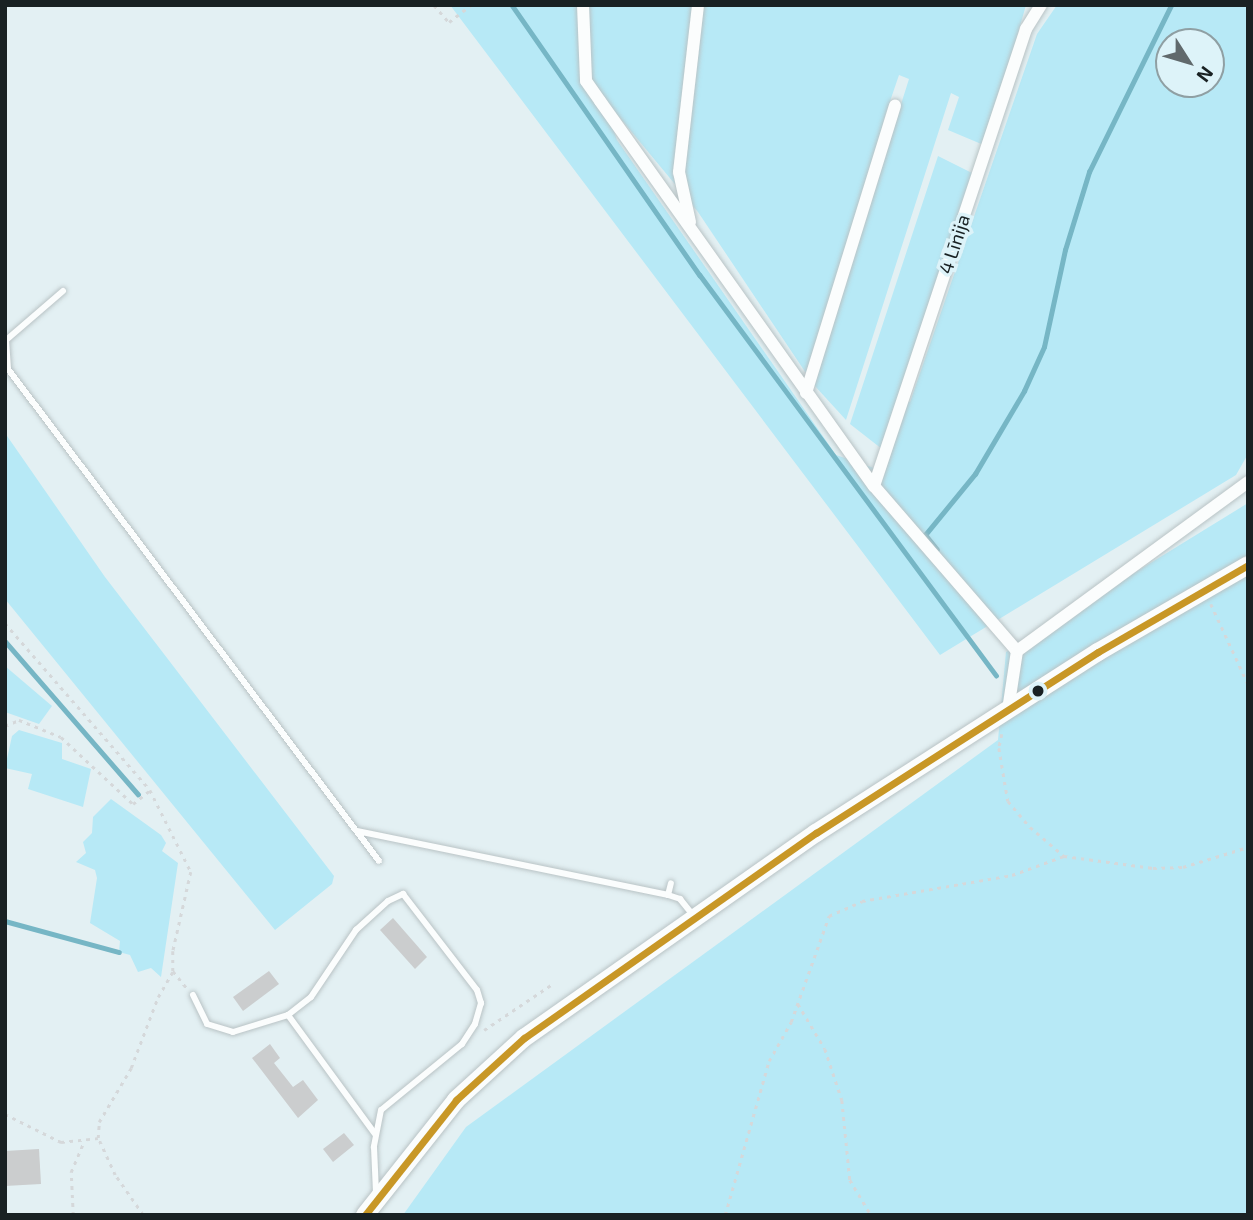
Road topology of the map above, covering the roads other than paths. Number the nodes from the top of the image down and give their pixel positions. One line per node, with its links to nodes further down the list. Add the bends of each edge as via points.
1 (583, 5): 5 (street, via 586,80)
2 (698, 5): 5 (street, via 679,172)
3 (1041, 5): 9 (street, 4 Līnija, via 1026,29)
4 (895, 105): 7 (street)
5 (692, 229): 7 (street)
6 (63, 291): 13 (lane, via 6,341 8,369)
7 (806, 393): 9 (street)
8 (1248, 482): 11 (street)
9 (874, 486): 11 (street)
10 (1248, 565): 12 (main road)
11 (1017, 651): 12 (street)
12 (1007, 710): 17 (main road)
13 (357, 831): 14 (lane); 16 (lane)
14 (379, 861)
15 (671, 884): 16 (lane)
16 (668, 895): 17 (lane, via 680,899)
17 (694, 916): 21 (main road, via 524,1038 456,1100)
18 (193, 995): 19 (lane, via 207,1024 233,1032)
19 (288, 1014): 20 (lane); 20 (lane, via 311,997 356,930 388,901 403,894 477,990 481,1003 462,1044 391,1098 381,1110)
20 (375, 1134): 21 (lane)
21 (377, 1198): 22 (main road)
22 (365, 1215)

